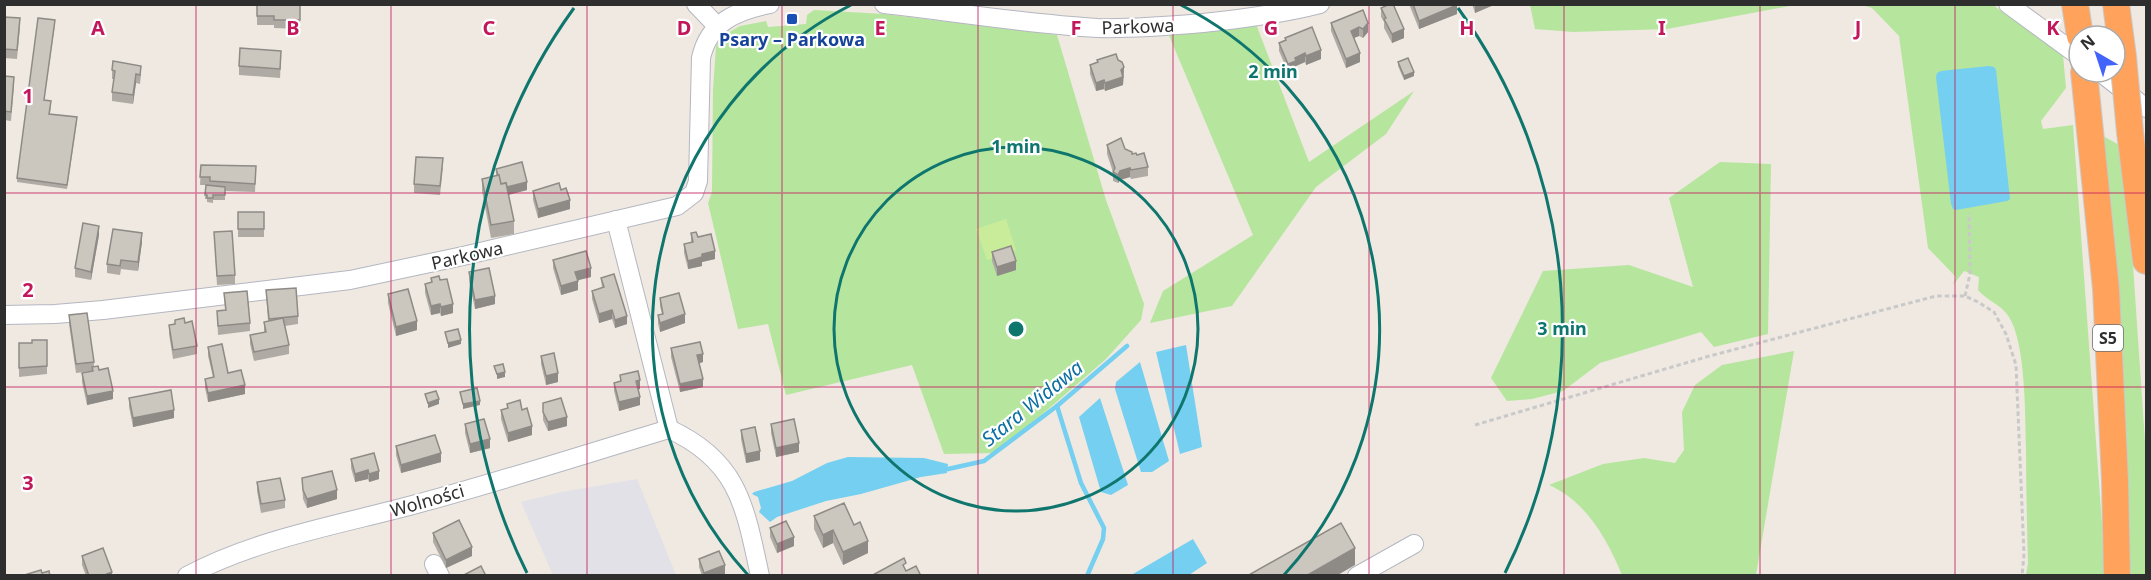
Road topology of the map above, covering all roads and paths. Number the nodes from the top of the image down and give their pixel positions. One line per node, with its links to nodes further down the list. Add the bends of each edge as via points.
1 (696, 4): 7 (street)
2 (770, 4): 7 (street, via 740,12)
3 (884, 4): 4 (street, Parkowa, via 1100,28 1255,18)
4 (1320, 4)
5 (2008, 4): 8 (street)
6 (2116, 4): 14 (highway, bridge)
7 (717, 26): 13 (street, Parkowa, via 701,58 700,167 694,193 669,209)
8 (2067, 47)
9 (2085, 84): 24 (highway, S5, via 2106,289)
10 (2115, 84): 11 (street)
11 (2146, 108)
12 (1969, 213): 15 (path, via 1970,274)
13 (616, 220): 16 (street, Parkowa, via 350,280 103,310); 18 (street)
14 (2146, 261)
15 (1965, 296): 17 (path, via 1936,296 1706,357); 23 (path, via 1994,312 2016,365)
16 (4, 315)
17 (1475, 425)
18 (669, 429): 20 (street, Wolności, via 302,534 238,554); 21 (street, via 692,440 733,483 747,519)
19 (1414, 544): 22 (street)
20 (187, 576)
21 (759, 576)
22 (1357, 576)
23 (2022, 576)
24 (2117, 576)

